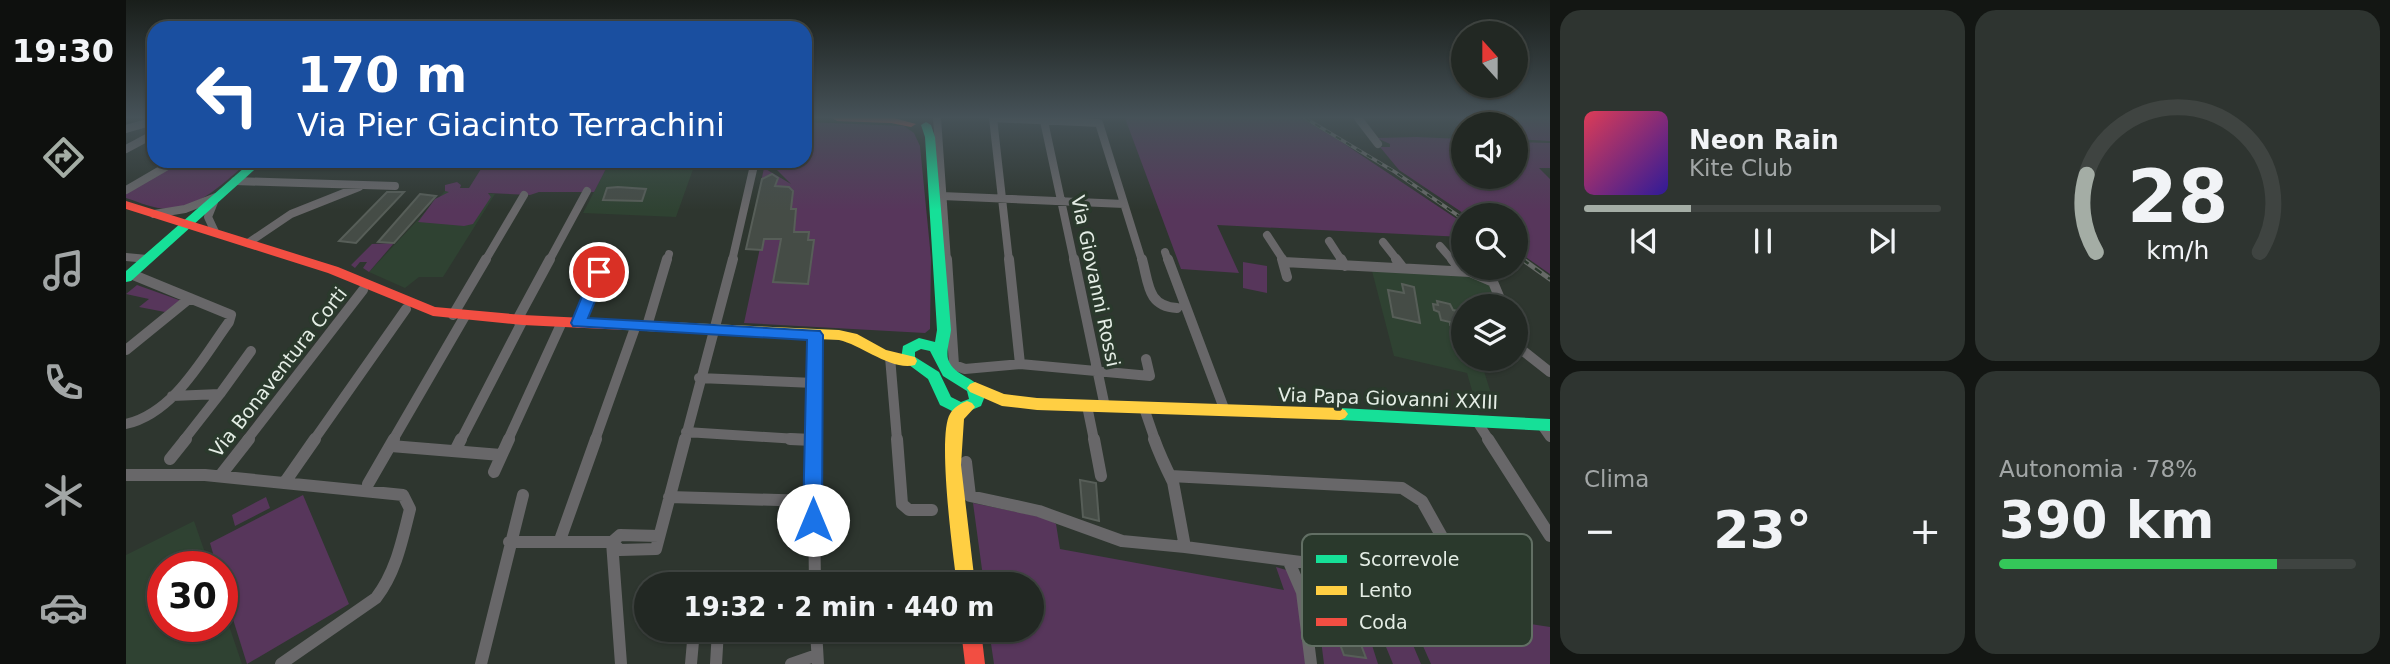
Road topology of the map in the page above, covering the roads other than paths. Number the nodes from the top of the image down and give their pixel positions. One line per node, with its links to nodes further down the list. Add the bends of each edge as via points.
1 (929, 149): 15 (street)
2 (930, 149): 48 (main road)
3 (996, 149): 17 (street)
4 (1050, 149): 18 (street, Via Giovanni Rossi)
5 (1107, 149): 19 (street)
6 (164, 168): 12 (street)
7 (251, 168): 9 (main road)
8 (754, 168): 51 (street)
9 (235, 181): 10 (street); 16 (main road)
10 (363, 186): 11 (street); 27 (street, via 291,214)
11 (395, 186)
12 (126, 190)
13 (587, 191): 46 (street)
14 (524, 195): 45 (street)
15 (943, 196): 17 (street); 60 (street)
16 (217, 197): 21 (street); 22 (main road); 23 (street, via 207,218)
17 (1000, 199): 18 (street); 62 (street)
18 (1061, 201): 19 (street); 63 (street, Via Giovanni Rossi)
19 (1124, 204): 43 (street, via 1155,302)
20 (126, 205): 21 (main road)
21 (154, 214): 22 (main road)
22 (187, 222): 23 (main road); 34 (main road)
23 (215, 232): 27 (main road)
24 (1267, 235): 35 (street)
25 (1329, 241): 36 (street)
26 (1383, 242): 37 (street)
27 (248, 243): 45 (main road, via 333,270 433,311)
28 (1440, 246): 33 (street)
29 (609, 248): 49 (street)
30 (1165, 252): 74 (street)
31 (669, 254): 50 (street)
32 (126, 257): 34 (street)
33 (1451, 258)
34 (147, 259): 39 (main road)
35 (1283, 262): 36 (street); 40 (street)
36 (1345, 266): 37 (street)
37 (1402, 268): 38 (street)
38 (1451, 270)
39 (129, 276): 42 (street)
40 (1287, 277)
41 (363, 290): 88 (street, Via Bonaventura Corti)
42 (190, 298): 54 (street); 68 (street, via 230,315 229,322)
43 (1177, 308)
44 (406, 309): 91 (street)
45 (459, 315): 46 (main road); 81 (street)
46 (520, 320): 47 (main road); 82 (street)
47 (562, 322): 49 (main road); 83 (street)
48 (942, 322): 53 (main road); 60 (main road)
49 (578, 323): 50 (main road)
50 (642, 325): 51 (main road); 99 (street)
51 (713, 330): 52 (main road); 65 (street)
52 (815, 335): 56 (main road, via 847,337); 66 (street)
53 (924, 343): 58 (main road, via 915,345); 60 (main road)
54 (126, 350)
55 (251, 351): 67 (street)
56 (875, 351): 58 (street); 59 (main road)
57 (1528, 355): 64 (street)
58 (909, 356): 59 (main road); 70 (main road, via 934,376)
59 (890, 357): 96 (street, via 902,504 909,510)
60 (947, 358): 62 (street, via 959,369); 69 (main road, via 948,372)
61 (1146, 359): 63 (street, via 1150,376)
62 (1020, 364): 63 (street)
63 (1097, 370): 72 (street, Via Giovanni Rossi)
64 (1550, 372)
65 (699, 378): 66 (street); 78 (street)
66 (814, 383): 80 (street)
67 (220, 394): 68 (street); 84 (street)
68 (172, 396): 76 (street, via 146,418)
69 (973, 399): 70 (main road, Via Papa Giovanni XXIII, via 956,408); 71 (main road, Via Papa Giovanni XXIII); 85 (main road, via 956,417)
70 (945, 401): 85 (main road, via 948,447)
71 (1087, 407): 72 (main road, Via Papa Giovanni XXIII); 89 (street)
72 (1104, 407): 73 (main road, Via Papa Giovanni XXIII)
73 (1144, 408): 74 (main road, Via Papa Giovanni XXIII); 90 (street)
74 (1225, 411): 75 (main road, Via Papa Giovanni XXIII)
75 (1476, 420): 77 (main road, Via Papa Giovanni XXIII); 98 (street)
76 (126, 424)
77 (1545, 424): 79 (street)
78 (686, 432): 80 (street); 94 (street)
79 (1550, 437)
80 (813, 440): 95 (street)
81 (391, 446): 82 (street); 92 (street)
82 (455, 451): 83 (street)
83 (501, 455): 86 (street)
84 (170, 458)
85 (959, 463): 102 (street, via 970,496 1039,511 1122,541); 106 (main road)
86 (494, 472)
87 (126, 475): 88 (street)
88 (220, 476): 91 (street)
89 (1101, 476)
90 (1170, 476): 97 (street, via 1402,488 1422,500); 102 (street)
91 (285, 482): 113 (street, via 403,495 410,509 385,588)
92 (368, 484)
93 (523, 495): 100 (street)
94 (669, 497): 95 (street); 101 (street, via 656,549 620,550)
95 (812, 501): 105 (street)
96 (932, 510)
97 (1441, 534)
98 (1550, 536)
99 (560, 540): 100 (street); 101 (street)
100 (509, 542): 114 (street)
101 (612, 542): 115 (street)
102 (1185, 547): 103 (street)
103 (1289, 562): 104 (street); 107 (street)
104 (1302, 563)
105 (815, 572)
106 (965, 572)
107 (1302, 592)
108 (693, 642): 116 (street)
109 (717, 642): 117 (street)
110 (972, 642): 119 (main road)
111 (1309, 646): 120 (street)
112 (818, 659): 118 (street)
113 (282, 664)
114 (481, 664)
115 (621, 664)
116 (691, 664)
117 (716, 664)
118 (791, 664)
119 (975, 664)
120 (1311, 664)

